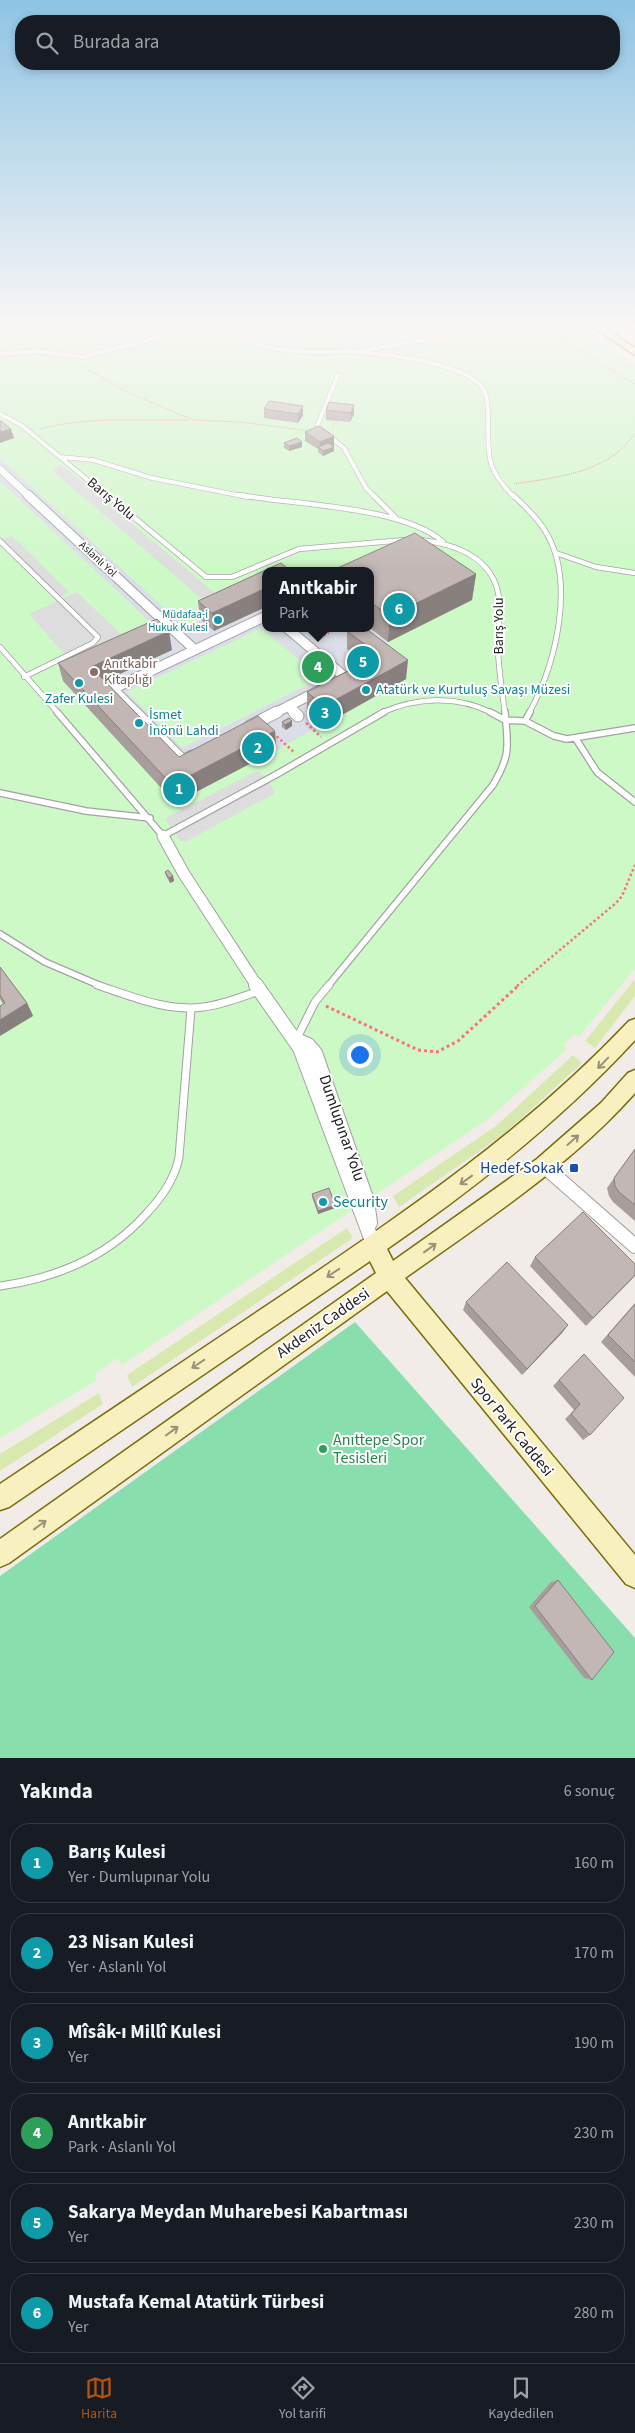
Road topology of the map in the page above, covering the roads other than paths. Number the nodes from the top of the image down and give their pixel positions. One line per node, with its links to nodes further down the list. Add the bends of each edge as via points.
1 (325, 405): 6 (lane, via 317,422 321,430 346,450 366,488)
2 (486, 405): 11 (lane, via 489,460 494,472 544,528)
3 (0, 414): 4 (lane, Barış Yolu, via 15,421)
4 (60, 457): 6 (lane, via 79,457 219,493); 7 (lane, Barış Yolu, via 206,577 232,577 304,548)
5 (0, 469): 18 (street, Aslanlı Yol)
6 (397, 519): 10 (lane, via 435,534)
7 (408, 540)
8 (416, 540): 10 (lane, Barış Yolu)
9 (0, 541): 19 (lane, via 98,637 93,643)
10 (443, 542): 22 (lane, Barış Yolu, via 472,556 488,569 497,583 500,607 498,650)
11 (556, 553): 12 (lane, via 596,567); 24 (lane, via 560,614 553,654 535,704)
12 (635, 573)
13 (262, 618): 18 (street)
14 (291, 632): 16 (street)
15 (316, 639): 16 (street)
16 (306, 644): 20 (street, via 345,677)
17 (0, 647): 19 (lane)
18 (195, 650): 29 (street, via 113,689 183,761)
19 (24, 677): 32 (lane)
20 (288, 706): 21 (street); 23 (street)
21 (298, 716)
22 (505, 720): 24 (lane); 33 (lane, via 480,707 460,702 427,700 401,704); 38 (lane, Barış Yolu, via 508,750 505,764 493,785 315,1002)
23 (260, 721): 26 (street); 27 (street)
24 (525, 721): 28 (lane, via 558,737)
25 (635, 728): 28 (lane)
26 (243, 730)
27 (270, 730)
28 (576, 739): 31 (lane, via 597,772)
29 (200, 752)
30 (0, 793): 32 (lane, via 86,811)
31 (635, 802)
32 (150, 818): 33 (lane)
33 (163, 836): 35 (street, Dumlupınar Yolu)
34 (0, 934): 36 (lane, via 37,959 84,980 138,998)
35 (260, 991): 36 (lane, via 215,1005); 38 (street, Dumlupınar Yolu)
36 (191, 1008): 44 (lane, via 180,1156 173,1177 160,1198 126,1236 90,1261 40,1280)
37 (635, 1027): 41 (main road, one-way to 41, via 604,1062 531,1129)
38 (296, 1040): 41 (street, Dumlupınar Yolu)
39 (635, 1079): 40 (main road, Akdeniz Caddesi, one-way to 39, via 608,1109)
40 (544, 1166): 42 (street); 43 (main road, Akdeniz Caddesi, one-way to 40)
41 (374, 1246): 43 (main road, Spor Park Caddesi); 45 (main road, one-way to 45)
42 (635, 1246)
43 (390, 1277): 46 (main road, Akdeniz Caddesi, one-way to 43); 47 (main road, Spor Park Caddesi)
44 (0, 1286)
45 (0, 1498)
46 (0, 1554)
47 (635, 1575)

